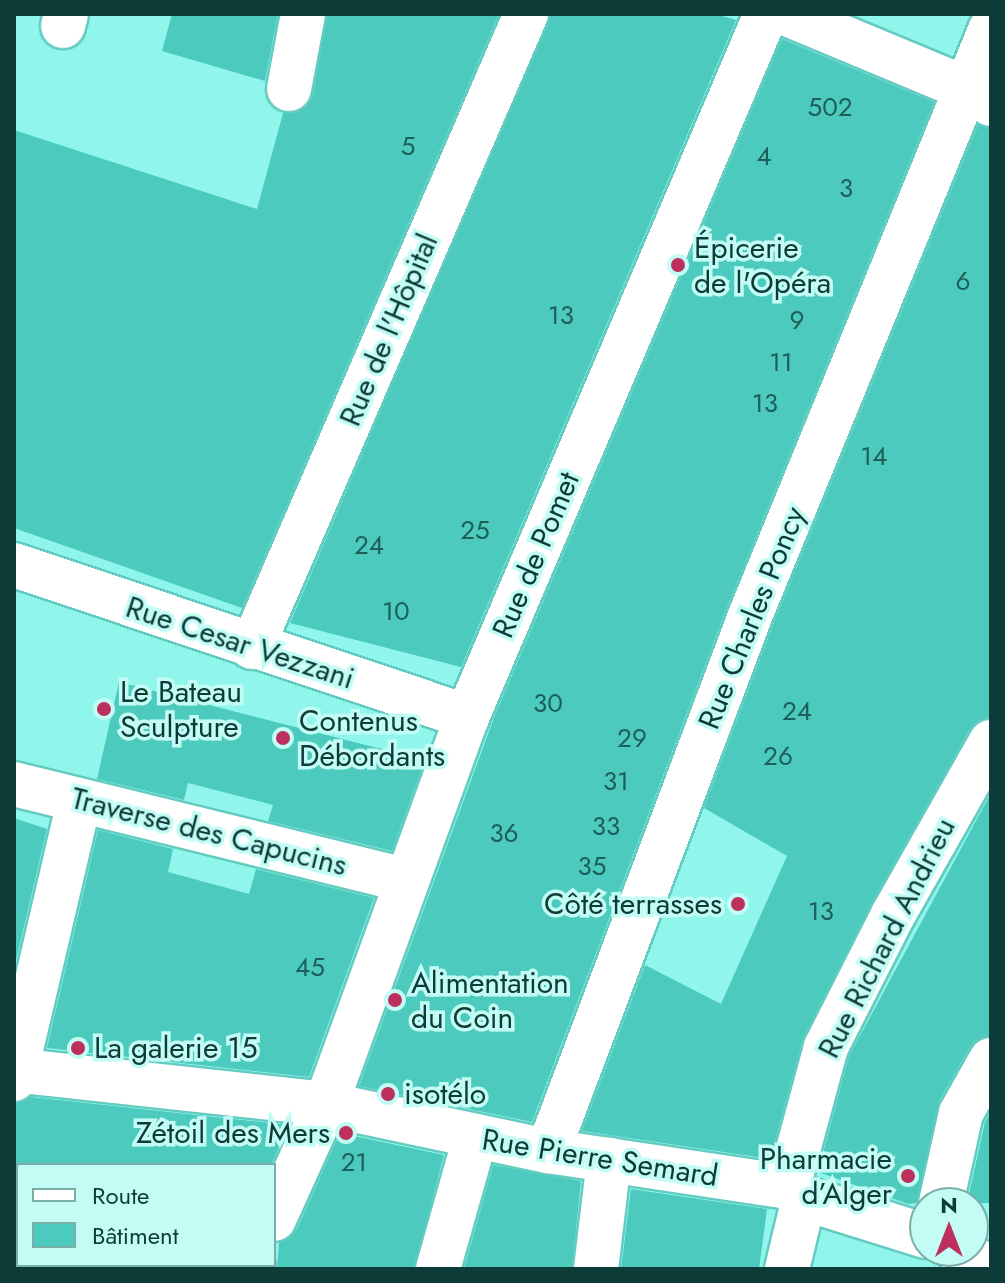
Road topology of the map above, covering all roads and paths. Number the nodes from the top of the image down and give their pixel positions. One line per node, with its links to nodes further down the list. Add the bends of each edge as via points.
1 (303, 14): 6 (street)
2 (526, 14): 9 (street, Rue de l'Hôpital)
3 (766, 14): 10 (street, Rue de Pomet)
4 (787, 14): 7 (street)
5 (991, 28): 7 (street, Rue Charles Poncy)
6 (289, 89)
7 (980, 97): 19 (street, Rue Charles Poncy, via 750,616)
8 (14, 565): 9 (street, Rue Cesar Vezzani)
9 (252, 647): 10 (street, Rue Cesar Vezzani)
10 (467, 717): 14 (street, Rue de Pomet)
11 (991, 742): 22 (street, Rue Richard Andrieu, via 826,1047)
12 (14, 784): 13 (street, Traverse des Capucins)
13 (79, 801): 14 (street, Traverse des Capucins); 16 (street)
14 (404, 880): 17 (street, Rue de Pomet)
15 (991, 1060): 21 (street, via 961,1113)
16 (15, 1073): 17 (street, Rue Pierre Semard)
17 (326, 1104): 18 (street, Rue Pierre Semard); 23 (street, Rue de Pomet)
18 (475, 1138): 19 (street, Rue Pierre Semard); 25 (street)
19 (548, 1151): 20 (street, Rue Pierre Semard)
20 (609, 1160): 22 (street, Rue Pierre Semard); 26 (street)
21 (945, 1187)
22 (796, 1193): 24 (street, Rue Pierre Semard); 27 (street, Rue Richard Andrieu)
23 (276, 1215)
24 (909, 1231)
25 (438, 1269)
26 (596, 1269)
27 (787, 1269)

